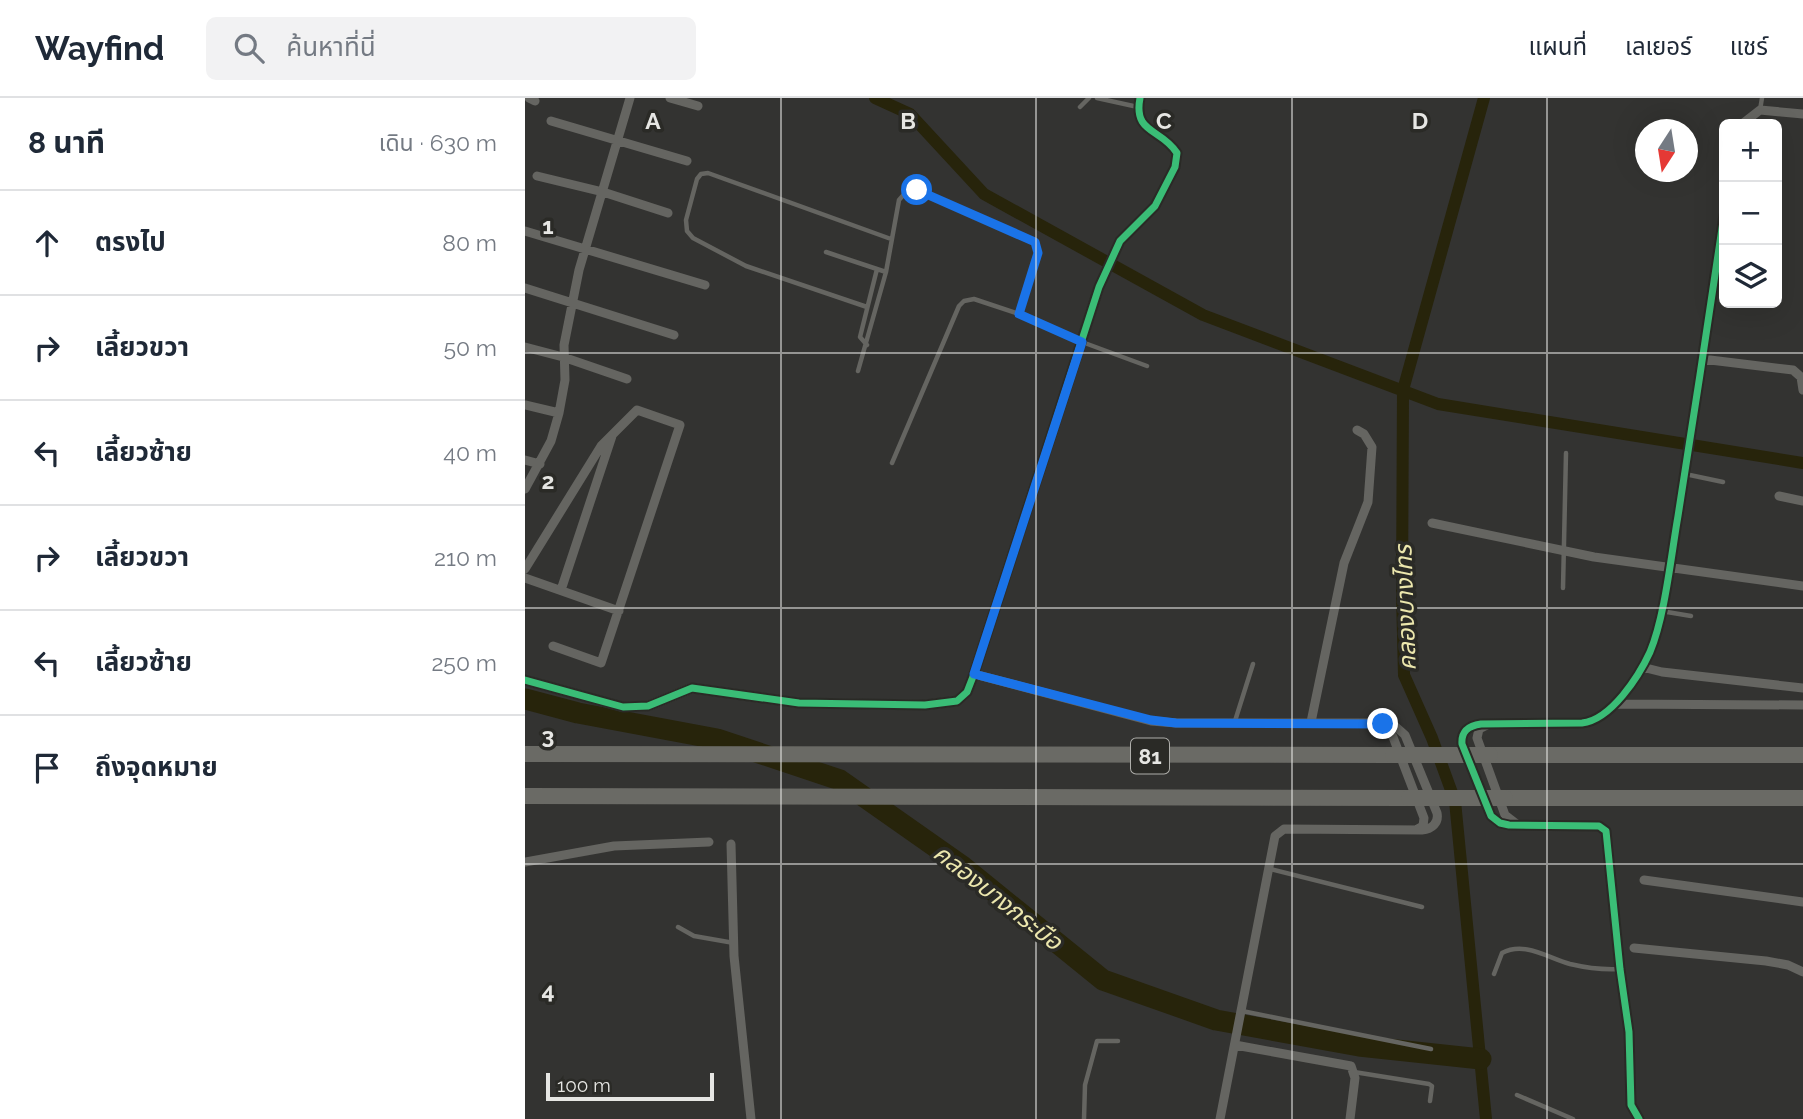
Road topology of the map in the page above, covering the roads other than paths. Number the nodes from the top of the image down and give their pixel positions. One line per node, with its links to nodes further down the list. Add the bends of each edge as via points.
1 (630, 98): 13 (street)
2 (670, 98): 7 (street)
3 (1089, 98): 8 (lane)
4 (1097, 98): 6 (lane)
5 (1762, 98): 9 (lane)
6 (1139, 103): 26 (street, via 1141,123 1177,153 1175,167 1154,206 1120,241)
7 (698, 106)
8 (1080, 107)
9 (1760, 110): 10 (street); 11 (street)
10 (1803, 114)
11 (1748, 119)
12 (551, 121): 13 (street)
13 (617, 139): 14 (street); 16 (street)
14 (687, 161)
15 (537, 176): 16 (street)
16 (603, 192): 17 (street); 21 (street)
17 (668, 214)
18 (525, 231): 21 (street)
19 (891, 239): 24 (lane); 29 (lane, via 708,173 697,179 686,220 693,238 746,266); 30 (lane, via 899,200 906,192 917,190 1035,242 1038,253)
20 (1719, 245): 36 (street)
21 (585, 249): 25 (street); 28 (street)
22 (826, 252): 23 (lane)
23 (877, 270): 24 (lane); 29 (lane)
24 (886, 272): 33 (lane)
25 (705, 285)
26 (1099, 287): 32 (street)
27 (525, 288): 28 (street)
28 (573, 302): 31 (street); 35 (street)
29 (867, 307): 33 (lane, via 860,337)
30 (1019, 314): 32 (lane); 47 (lane, via 974,299 959,306)
31 (674, 335)
32 (1082, 342): 37 (lane); 68 (street)
33 (867, 345): 38 (lane)
34 (525, 347): 35 (street)
35 (563, 357): 39 (street); 42 (street, via 565,380)
36 (1702, 359): 40 (street, via 1793,370 1801,376); 49 (street)
37 (1147, 366)
38 (858, 371)
39 (627, 379)
40 (1803, 390)
41 (525, 405): 42 (street)
42 (559, 413): 48 (street)
43 (1357, 430): 74 (street, via 1372,447 1368,502 1344,563)
44 (614, 432): 57 (street); 61 (street); 62 (street, via 637,410 680,425)
45 (1566, 453): 55 (lane)
46 (525, 460): 48 (street)
47 (892, 463)
48 (540, 464): 51 (street)
49 (1685, 474): 50 (lane); 56 (street)
50 (1723, 482)
51 (525, 489)
52 (1779, 496): 53 (street)
53 (1803, 501)
54 (1432, 523): 55 (street)
55 (1565, 551): 56 (street); 60 (lane)
56 (1669, 568): 59 (street); 63 (street)
57 (525, 569)
58 (525, 578): 61 (street)
59 (1803, 586)
60 (1563, 588)
61 (561, 590): 62 (street)
62 (619, 611): 65 (street, via 601,663)
63 (1660, 611): 64 (lane); 67 (street)
64 (1691, 616)
65 (553, 646)
66 (1253, 664): 73 (lane)
67 (1642, 667): 70 (street); 71 (street)
68 (974, 674): 69 (street, via 967,692 957,701 925,705 799,703 692,688 648,706 624,706); 73 (street, via 1151,720)
69 (525, 680)
70 (1803, 688)
71 (1615, 704): 72 (street); 75 (street, via 1588,722)
72 (1803, 705)
73 (1234, 722): 74 (street)
74 (1311, 722): 84 (street, via 1386,727 1424,818 1423,827 1284,829 1275,836)
75 (1490, 723): 80 (street, via 1479,729 1477,738 1504,813); 80 (street, via 1467,729 1462,744 1490,816)
76 (525, 754): 77 (highway, 81, bridge)
77 (1803, 755)
78 (530, 796): 79 (highway, 81, bridge)
79 (1803, 798)
80 (1520, 826): 92 (street, via 1599,825 1606,831)
81 (709, 842): 83 (street, via 614,846)
82 (731, 844): 89 (street)
83 (525, 862)
84 (1268, 869): 87 (lane); 94 (street)
85 (1644, 880): 86 (street)
86 (1803, 902)
87 (1422, 907)
88 (678, 927): 89 (lane, via 694,936)
89 (735, 943): 101 (street)
90 (1634, 948): 91 (street)
91 (1803, 968)
92 (1620, 969): 93 (lane, via 1570,964 1518,948 1502,953); 106 (street, via 1629,1032 1631,1105)
93 (1494, 974)
94 (1241, 1015): 96 (street); 97 (lane)
95 (1118, 1041): 102 (lane, via 1097,1041 1085,1085)
96 (1235, 1041): 98 (street, via 1352,1066); 103 (street)
97 (1431, 1049)
98 (1354, 1072): 100 (lane, via 1429,1084); 104 (street)
99 (1517, 1095): 105 (lane)
100 (1430, 1101)
101 (751, 1119)
102 (1084, 1119)
103 (1220, 1119)
104 (1350, 1119)
105 (1573, 1119)
106 (1639, 1119)

